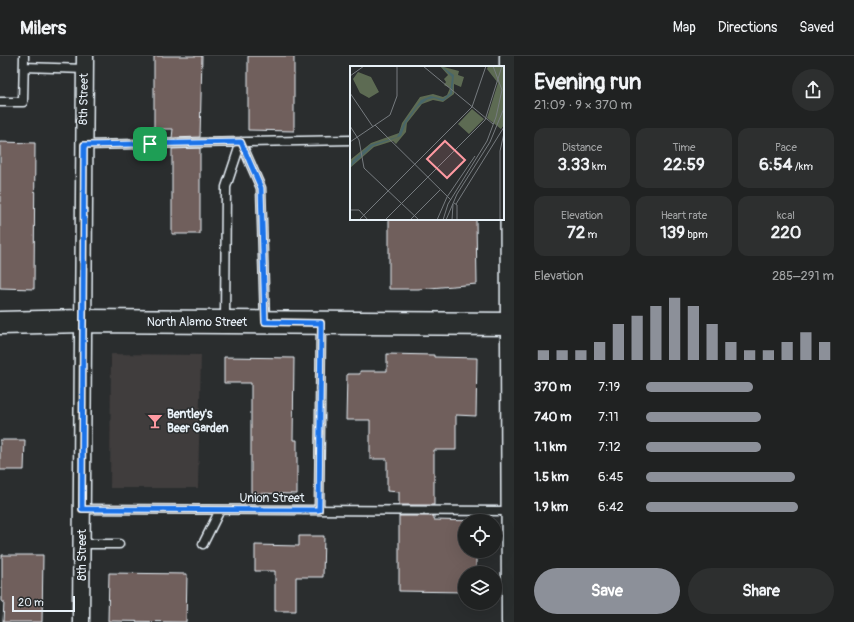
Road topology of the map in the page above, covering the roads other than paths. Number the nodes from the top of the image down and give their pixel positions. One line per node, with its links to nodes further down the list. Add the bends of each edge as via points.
1 (24, 56): 4 (lane)
2 (508, 56): 6 (street)
3 (85, 62): 4 (lane); 9 (street, 8th Street)
4 (24, 67): 5 (lane, via 23,102)
5 (0, 102)
6 (508, 137): 15 (street)
7 (350, 140): 8 (lane)
8 (241, 142): 9 (lane); 11 (lane, via 226,187); 12 (lane, via 261,188)
9 (84, 145): 10 (street, 8th Street)
10 (83, 322): 11 (street, North Alamo Street); 13 (street, North Alamo Street); 16 (street, 8th Street)
11 (225, 322): 12 (street, North Alamo Street)
12 (265, 322): 14 (street, North Alamo Street)
13 (0, 323)
14 (321, 323): 15 (street, North Alamo Street); 18 (lane)
15 (511, 324): 19 (street)
16 (82, 509): 17 (lane, Union Street); 20 (street, 8th Street)
17 (220, 510): 18 (lane, Union Street); 22 (lane)
18 (319, 510): 19 (lane, Union Street)
19 (510, 511): 24 (street)
20 (82, 544): 21 (lane); 23 (street, 8th Street)
21 (119, 544)
22 (203, 544)
23 (81, 622)
24 (510, 622)

